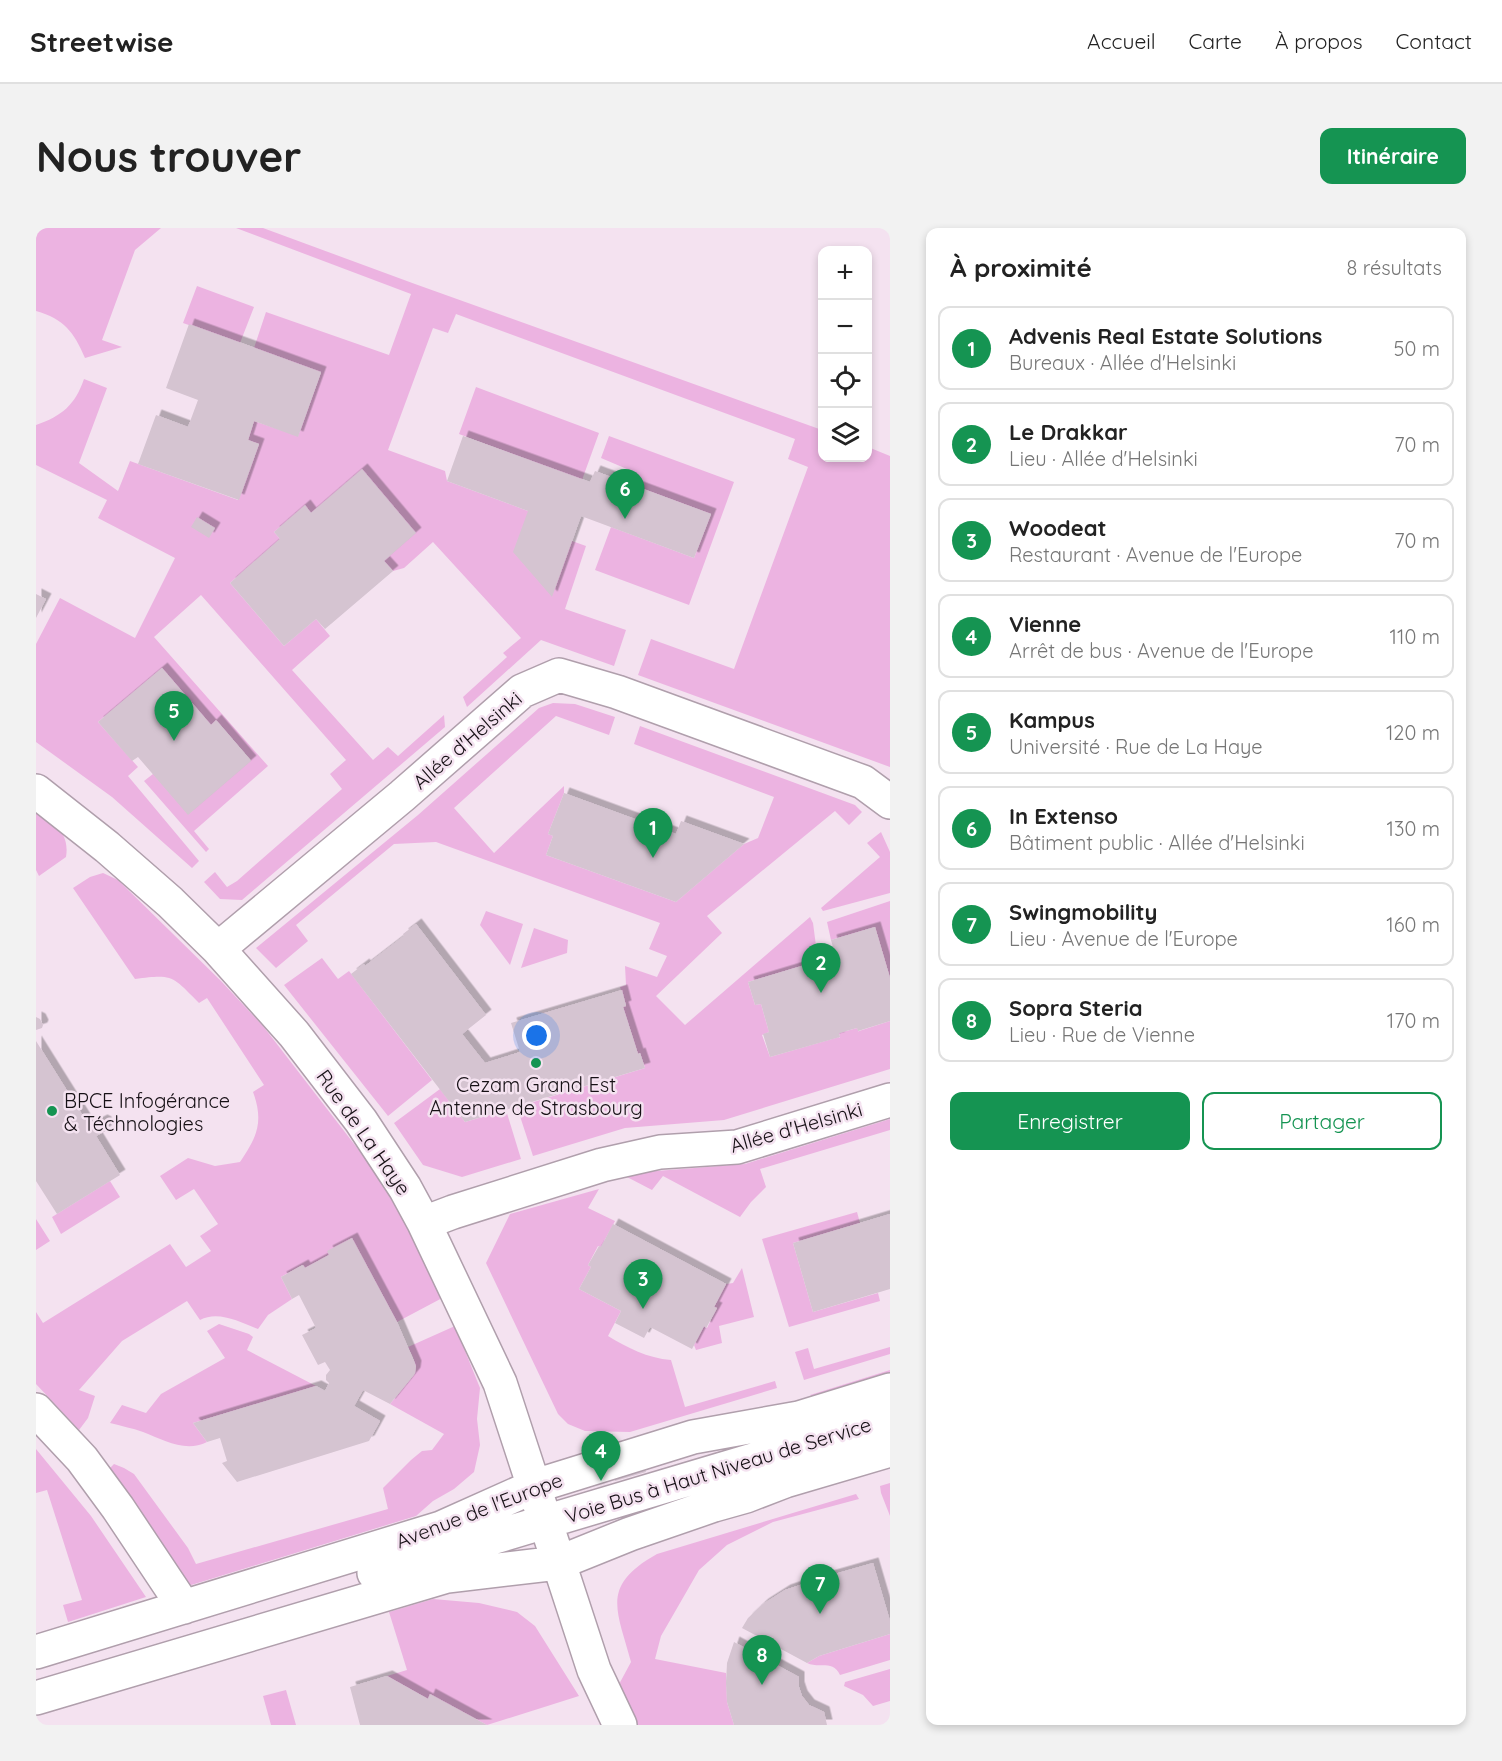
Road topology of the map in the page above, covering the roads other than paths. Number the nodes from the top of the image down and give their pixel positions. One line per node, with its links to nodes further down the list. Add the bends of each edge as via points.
1 (36, 791): 3 (street, Rue de La Haye, via 107,847)
2 (890, 802): 3 (street, Allée d'Helsinki, via 863,782 617,692 559,675 522,691)
3 (218, 949): 5 (street, Rue de La Haye, via 294,1034 361,1121)
4 (890, 1100): 5 (street, Allée d'Helsinki, via 737,1147 660,1152 602,1165)
5 (424, 1223): 10 (street, Rue de La Haye, via 500,1383)
6 (890, 1390): 10 (street, Avenue de l'Europe, via 799,1418 693,1437)
7 (36, 1410): 13 (street, via 94,1475)
8 (890, 1419): 11 (street, Voie Bus à Haut Niveau de Service)
9 (890, 1450): 12 (street, via 714,1505)
10 (535, 1486): 11 (street, Rue de La Haye); 13 (street, Avenue de l'Europe, via 441,1528)
11 (546, 1521): 12 (street, Rue de La Haye); 15 (street, Avenue de l'Europe)
12 (558, 1563): 16 (street, via 447,1576); 17 (street, Rue de La Haye, via 594,1670)
13 (184, 1607): 14 (street, Avenue de l'Europe)
14 (36, 1652)
15 (36, 1675)
16 (36, 1698)
17 (620, 1725)

